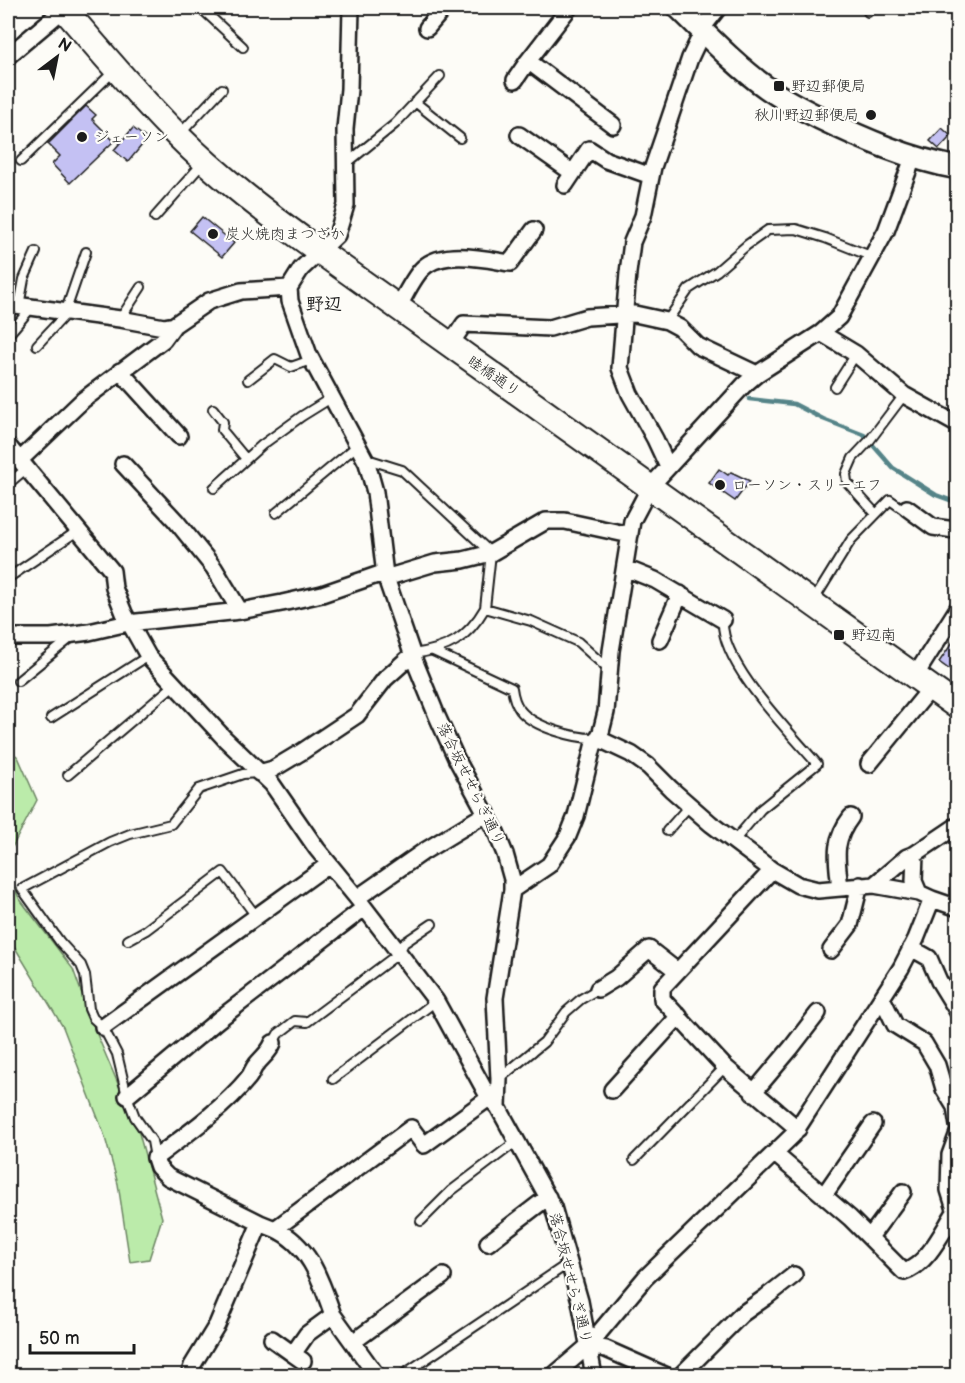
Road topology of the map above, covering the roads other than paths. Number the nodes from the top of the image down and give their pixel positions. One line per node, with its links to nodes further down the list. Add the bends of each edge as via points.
1 (63, 8): 11 (street); 13 (main road, 睦橋通り)
2 (201, 8): 10 (lane)
3 (351, 8): 25 (street)
4 (444, 8): 8 (street)
5 (569, 8): 12 (street)
6 (679, 8): 9 (main road)
7 (718, 8): 9 (street)
8 (427, 28)
9 (703, 31): 22 (main road, via 788,102); 27 (street, via 690,58)
10 (243, 47)
11 (8, 57)
12 (528, 61): 15 (street); 18 (street)
13 (117, 69): 20 (main road, 睦橋通り); 24 (lane)
14 (440, 76): 17 (lane)
15 (515, 80)
16 (222, 89): 20 (lane)
17 (415, 102): 21 (lane); 25 (lane, via 395,124)
18 (613, 125)
19 (519, 135): 27 (street, via 569,179 589,149 606,160)
20 (178, 136): 23 (main road, 睦橋通り)
21 (460, 138)
22 (913, 158): 26 (main road); 33 (street)
23 (205, 160): 28 (lane); 30 (main road, 睦橋通り)
24 (21, 161)
25 (345, 164): 30 (street, via 346,205 338,235)
26 (956, 166)
27 (651, 176): 39 (street, via 643,216 632,242)
28 (155, 217)
29 (534, 230): 37 (street, via 510,263 466,256 438,260 423,268)
30 (319, 251): 35 (street); 37 (main road, 睦橋通り)
31 (36, 252): 36 (lane, via 24,279)
32 (86, 252): 38 (lane)
33 (873, 257): 41 (lane, via 796,229 768,230 689,289); 43 (street, via 839,317)
34 (141, 287): 40 (lane)
35 (289, 288): 42 (street, via 241,291 209,301); 48 (street, 落合坂せせらぎ通り)
36 (19, 306): 38 (street); 44 (lane)
37 (398, 307): 46 (main road, 睦橋通り)
38 (66, 312): 40 (street); 45 (lane)
39 (625, 314): 41 (street); 46 (street, via 588,317 550,328 464,324); 63 (street, via 620,369)
40 (120, 319): 42 (street)
41 (667, 321): 50 (street, via 698,346)
42 (174, 325): 49 (street, via 163,340)
43 (821, 333): 47 (street); 50 (street)
44 (8, 335)
45 (36, 345)
46 (450, 345): 65 (main road, 睦橋通り)
47 (856, 354): 52 (lane); 53 (street)
48 (311, 360): 51 (lane, via 291,367 275,359); 54 (street, 落合坂せせらぎ通り)
49 (120, 371): 57 (street); 61 (street, via 83,400)
50 (757, 374): 63 (street)
51 (248, 380)
52 (835, 387)
53 (904, 394): 56 (street); 69 (lane, via 853,459 846,474 847,482)
54 (331, 398): 59 (street, 落合坂せせらぎ通り); 60 (lane)
55 (213, 409): 60 (lane, via 223,422 222,430)
56 (957, 425)
57 (179, 436)
58 (8, 446): 61 (street)
59 (361, 452): 68 (lane); 73 (lane, via 402,470); 75 (street, 落合坂せせらぎ通り, via 375,492)
60 (246, 459): 66 (lane)
61 (23, 464): 64 (lane); 71 (street)
62 (123, 464): 81 (street, via 177,520)
63 (668, 467): 65 (street)
64 (8, 484)
65 (650, 487): 72 (street, via 632,521); 78 (main road, 睦橋通り)
66 (214, 488)
67 (907, 508): 69 (lane, via 890,500); 70 (street, via 933,527 955,530)
68 (276, 513)
69 (874, 516): 78 (lane, via 851,540)
70 (957, 524)
71 (79, 530): 76 (lane); 83 (street, via 112,571 114,588)
72 (630, 535): 73 (street, via 565,521 546,521); 74 (street)
73 (491, 553): 75 (street); 79 (lane)
74 (625, 568): 77 (street); 92 (street)
75 (385, 575): 81 (street, via 322,594); 90 (street, 落合坂せせらぎ通り)
76 (8, 578)
77 (680, 594): 82 (street); 88 (street)
78 (812, 603): 94 (main road, 睦橋通り)
79 (485, 608): 89 (lane, via 467,633); 92 (lane, via 531,621 578,642)
80 (957, 608): 94 (street)
81 (240, 610): 83 (street)
82 (723, 620): 107 (lane, via 722,631 740,669 817,764 761,809)
83 (128, 623): 85 (street); 91 (street)
84 (8, 632): 87 (street)
85 (76, 634): 87 (street); 93 (lane)
86 (8, 637): 87 (street)
87 (51, 637)
88 (660, 640)
89 (433, 651): 90 (lane); 98 (lane, via 512,688 521,712 541,726)
90 (413, 654): 100 (street, via 385,680 357,715 273,769); 103 (street, 落合坂せせらぎ通り, via 456,758)
91 (148, 656): 95 (street); 97 (lane)
92 (609, 670): 98 (street, via 606,712)
93 (18, 681)
94 (923, 682): 96 (main road, 睦橋通り); 99 (street)
95 (174, 685): 100 (street); 101 (lane)
96 (957, 707)
97 (51, 718)
98 (597, 738): 102 (street, via 648,766); 113 (street, via 568,836 549,865)
99 (869, 764)
100 (259, 773): 109 (street, via 272,784); 130 (lane, via 243,774 199,789 171,824 110,842 22,889 81,965 89,1009)
101 (68, 775)
102 (689, 806): 106 (lane); 107 (street)
103 (487, 813): 113 (street, 落合坂せせらぎ通り, via 505,854); 115 (street, via 423,852)
104 (851, 817): 112 (street, via 838,839)
105 (957, 825): 108 (street)
106 (667, 831)
107 (734, 841): 110 (street)
108 (915, 854): 111 (street); 114 (street, via 914,881)
109 (329, 864): 115 (street); 117 (street)
110 (771, 870): 112 (street, via 808,889); 123 (street)
111 (867, 885): 112 (street); 114 (street); 121 (street, via 850,925)
112 (840, 888)
113 (512, 890): 134 (street, 落合坂せせらぎ通り, via 495,998)
114 (926, 896): 116 (street); 120 (street)
115 (361, 903): 122 (street); 137 (street)
116 (957, 908)
117 (256, 916): 119 (lane, via 223,872); 130 (street)
118 (432, 924): 122 (lane, via 404,943)
119 (128, 940)
120 (911, 948): 125 (street); 127 (street, via 929,958)
121 (831, 950)
122 (398, 954): 126 (street); 131 (lane, via 307,1022 295,1021)
123 (677, 971): 124 (street, via 649,949); 129 (street, via 662,988 662,999)
124 (598, 988): 134 (lane, via 566,1012 544,1042)
125 (882, 998): 140 (street, via 895,1025 924,1043 937,1065 944,1089 955,1107); 141 (street)
126 (436, 1001): 133 (lane); 138 (street)
127 (957, 1012)
128 (818, 1013): 136 (street)
129 (680, 1017): 132 (street); 135 (street)
130 (103, 1027): 137 (lane, via 117,1054)
131 (273, 1043): 145 (street, via 269,1053 230,1096)
132 (725, 1067): 136 (street); 146 (lane)
133 (333, 1078)
134 (499, 1078): 138 (street, 落合坂せせらぎ通り)
135 (612, 1090)
136 (753, 1093): 141 (street)
137 (127, 1096): 145 (lane, via 135,1117 152,1141)
138 (493, 1103): 143 (street, 落合坂せせらぎ通り); 153 (street, via 424,1144 411,1128)
139 (873, 1124): 148 (street)
140 (957, 1126)
141 (798, 1129): 144 (street)
142 (957, 1133): 150 (street, via 950,1155 949,1190)
143 (517, 1141): 149 (street, 落合坂せせらぎ通り); 151 (lane, via 451,1191)
144 (775, 1154): 148 (street); 162 (street, via 645,1278)
145 (156, 1158): 152 (street, via 158,1167 168,1177)
146 (633, 1160)
147 (903, 1192): 154 (street)
148 (824, 1196): 154 (street)
149 (548, 1197): 155 (street); 156 (street, 落合坂せせらぎ通り)
150 (956, 1216): 154 (street, via 930,1251 904,1272)
151 (421, 1221)
152 (260, 1223): 153 (street); 163 (street, via 217,1325)
153 (275, 1229): 159 (street, via 287,1235 308,1257)
154 (870, 1237)
155 (488, 1243)
156 (570, 1262): 162 (street, 落合坂せせらぎ通り); 165 (lane)
157 (794, 1275): 169 (street, via 742,1314)
158 (443, 1276): 161 (street)
159 (333, 1315): 160 (street, via 307,1334 298,1357); 161 (street)
160 (272, 1339)
161 (352, 1342): 164 (street)
162 (588, 1346): 166 (street); 167 (street, 落合坂せせらぎ通り); 168 (street, via 606,1349)
163 (189, 1376)
164 (377, 1376)
165 (401, 1376)
166 (553, 1376)
167 (594, 1376)
168 (667, 1376)
169 (680, 1376)

